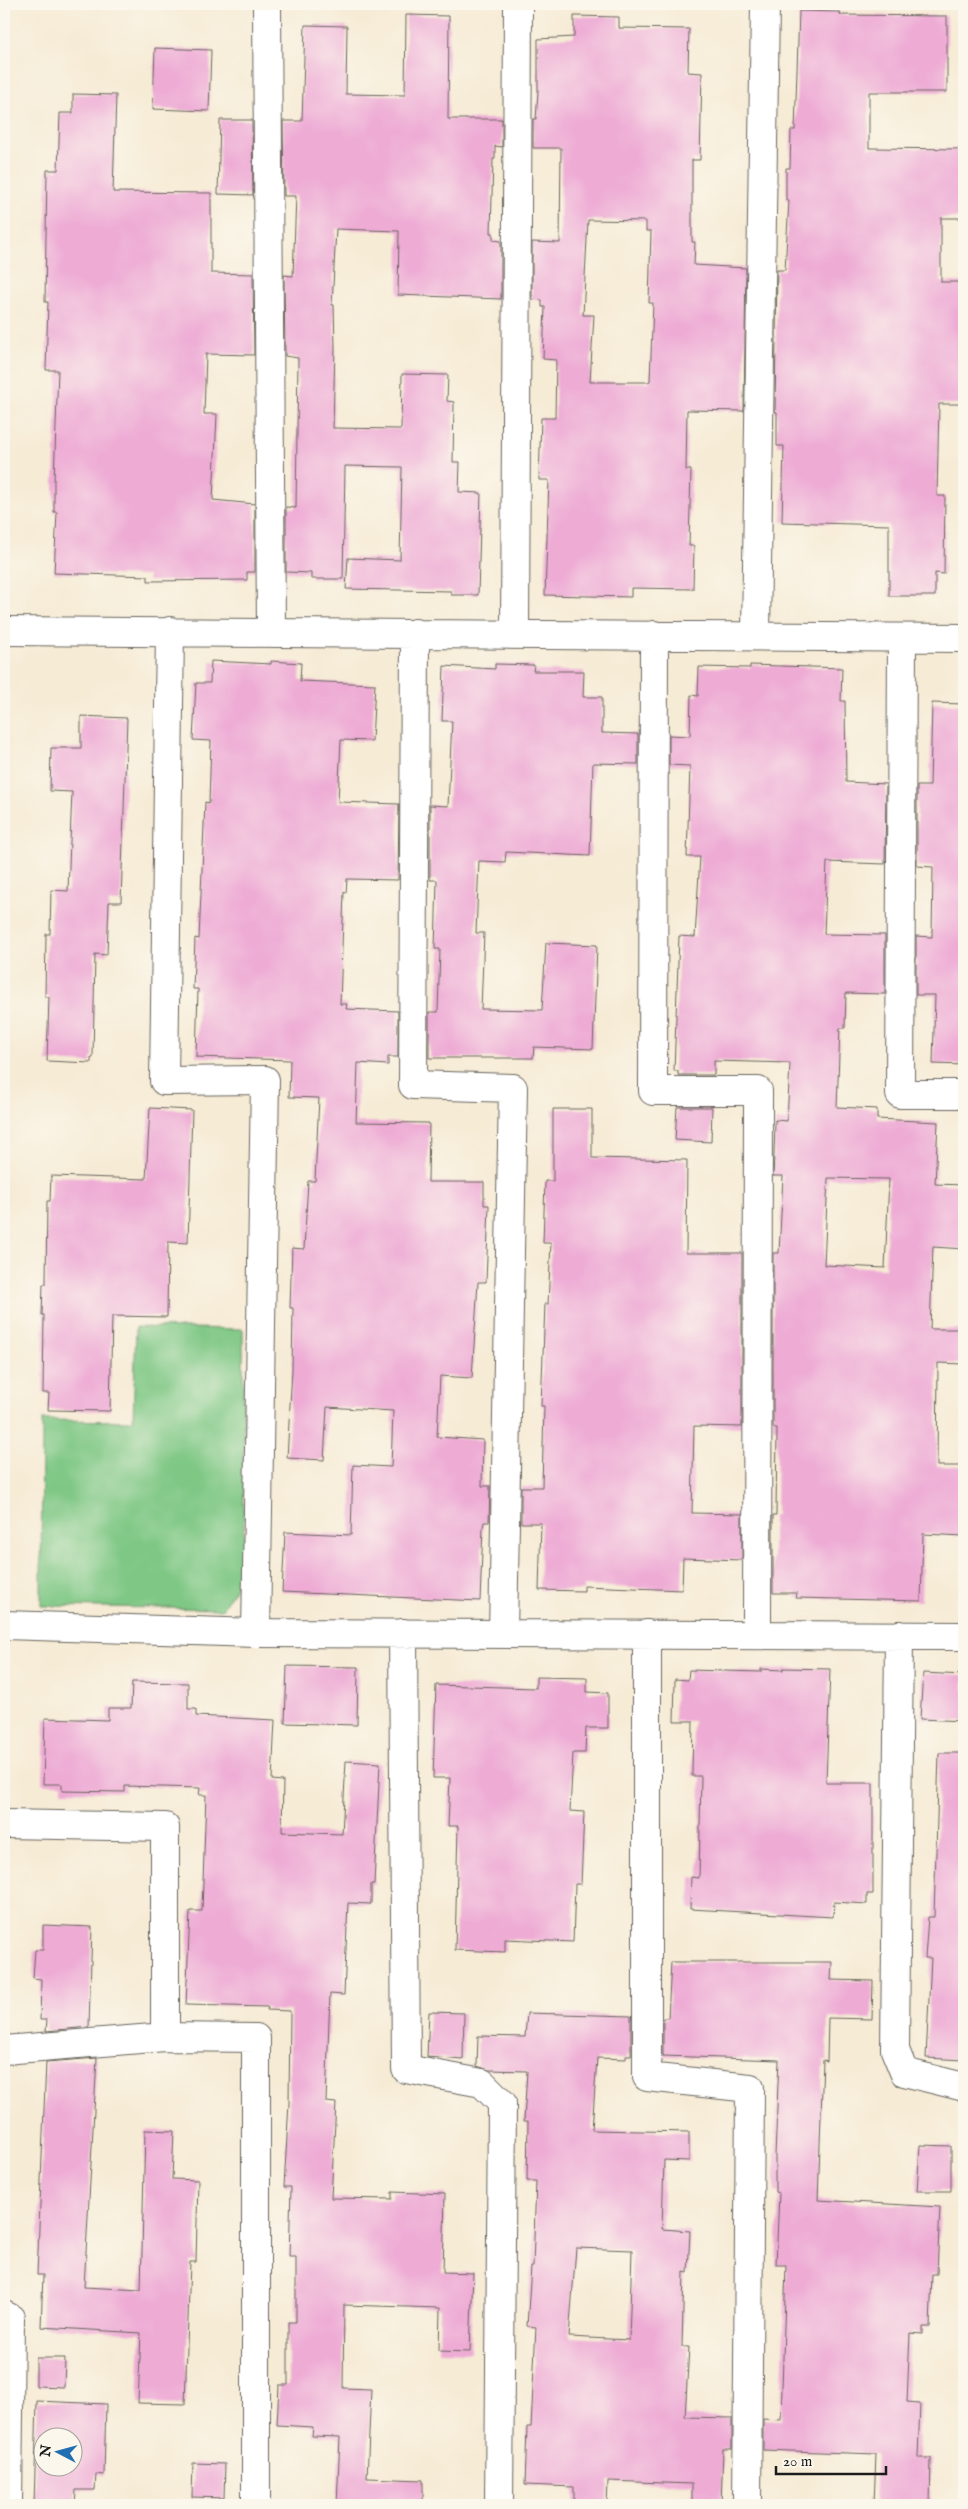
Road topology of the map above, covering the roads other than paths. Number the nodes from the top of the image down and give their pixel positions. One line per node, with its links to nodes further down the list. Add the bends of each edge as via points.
1 (268, 4): 6 (street)
2 (518, 4): 8 (street)
3 (765, 4): 10 (street)
4 (4, 631): 5 (street)
5 (170, 631): 6 (street); 15 (street, via 164,1080 265,1080)
6 (271, 632): 7 (street)
7 (415, 633): 8 (street); 17 (street, via 413,1085 513,1088)
8 (515, 634): 9 (street)
9 (654, 635): 10 (street); 19 (street, via 652,1090 758,1091)
10 (756, 636): 11 (street)
11 (902, 638): 12 (street); 13 (street, via 900,1094)
12 (964, 638)
13 (964, 1094)
14 (4, 1625): 15 (street)
15 (256, 1633): 16 (street)
16 (403, 1633): 17 (street); 29 (street, via 406,2070 482,2082 502,2103)
17 (503, 1634): 18 (street)
18 (647, 1634): 19 (street); 30 (street, via 646,2077 750,2088)
19 (757, 1635): 20 (street)
20 (899, 1635): 21 (street); 25 (street, via 895,2050 904,2072)
21 (964, 1636)
22 (4, 1824): 23 (street, via 165,1827)
23 (165, 2037): 24 (street); 28 (street, via 256,2038)
24 (4, 2050)
25 (964, 2087)
26 (4, 2315): 27 (street, via 10,2318)
27 (8, 2505)
28 (256, 2505)
29 (499, 2505)
30 (747, 2505)

